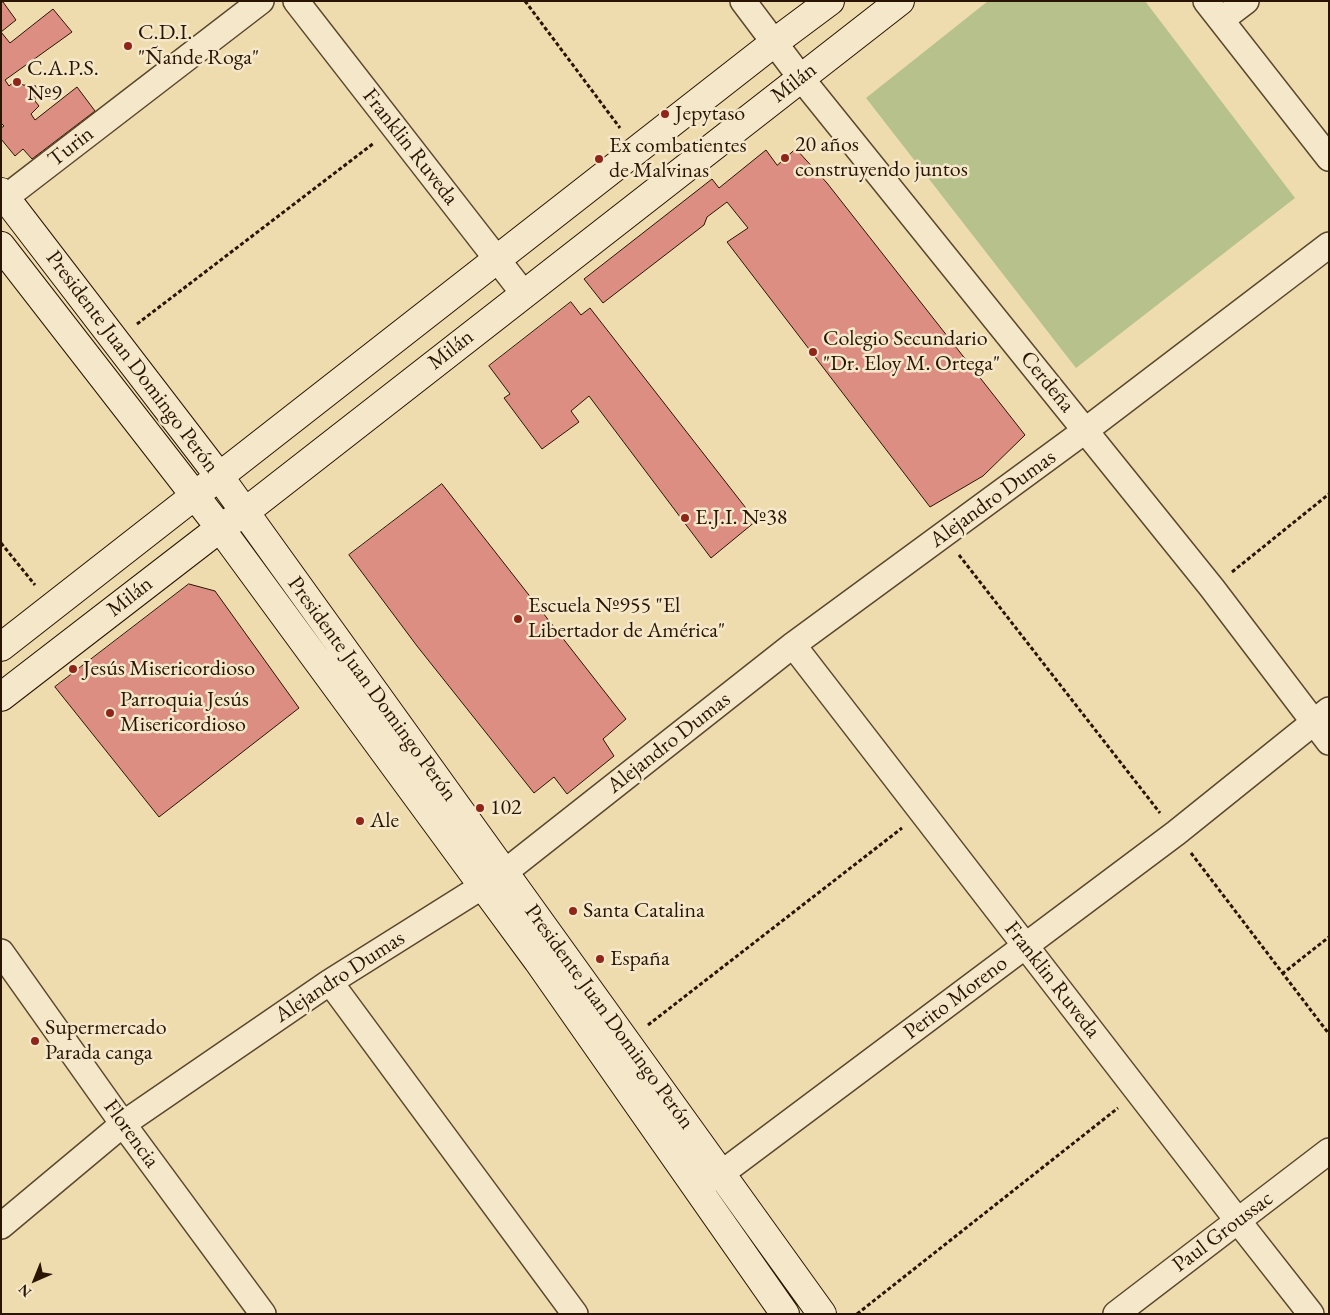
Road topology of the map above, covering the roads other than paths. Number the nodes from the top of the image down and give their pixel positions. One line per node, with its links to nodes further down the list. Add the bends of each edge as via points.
1 (261, 1): 11 (street, Turin)
2 (296, 1): 14 (street, Franklin Ruveda)
3 (743, 1): 8 (street, Cerdeña)
4 (830, 1): 8 (main road, Milán)
5 (900, 1): 9 (main road, Milán)
6 (1246, 1): 7 (street)
7 (1214, 11): 10 (street)
8 (775, 42): 9 (street, Cerdeña); 14 (main road, Milán)
9 (801, 78): 15 (main road, Milán); 16 (street, Cerdeña)
10 (1329, 158)
11 (3, 197): 17 (main road, Presidente Juan Domingo Perón)
12 (1329, 245): 16 (street, Alejandro Dumas)
13 (1, 246): 18 (main road, Presidente Juan Domingo Perón)
14 (498, 260): 15 (street, Franklin Ruveda); 17 (main road, Milán)
15 (524, 294): 19 (main road, Milán)
16 (1086, 430): 21 (street, Alejandro Dumas); 24 (street, Cerdeña, via 1212,588)
17 (220, 476): 18 (main road, Milán); 19 (main road, Presidente Juan Domingo Perón)
18 (194, 495): 20 (main road, Presidente Juan Domingo Perón); 22 (main road, Milán)
19 (245, 512): 20 (main road, Milán); 26 (main road, Presidente Juan Domingo Perón)
20 (220, 528): 23 (main road, Milán); 26 (main road, Presidente Juan Domingo Perón)
21 (793, 645): 26 (street, Alejandro Dumas); 27 (street, Franklin Ruveda)
22 (1, 647)
23 (1, 697)
24 (1321, 716): 25 (street, Cerdeña); 27 (street, Perito Moreno, via 1176,833)
25 (1329, 742)
26 (494, 879): 29 (street, Alejandro Dumas); 32 (main road, Presidente Juan Domingo Perón, via 627,1042); 33 (main road, Presidente Juan Domingo Perón, via 538,961)
27 (1026, 946): 32 (street, Perito Moreno); 34 (street, Franklin Ruveda)
28 (1, 952): 30 (street, Florencia)
29 (330, 982): 30 (street, Alejandro Dumas); 37 (street)
30 (123, 1124): 35 (street, Alejandro Dumas); 36 (street, Florencia)
31 (1329, 1151): 34 (street, Paul Groussac)
32 (722, 1173): 33 (street, Perito Moreno); 39 (main road, Presidente Juan Domingo Perón)
33 (697, 1187): 38 (main road, Presidente Juan Domingo Perón)
34 (1238, 1221): 40 (street, Paul Groussac); 41 (street, Franklin Ruveda)
35 (1, 1226)
36 (263, 1314)
37 (575, 1314)
38 (785, 1314)
39 (822, 1314)
40 (1116, 1314)
41 (1311, 1314)

